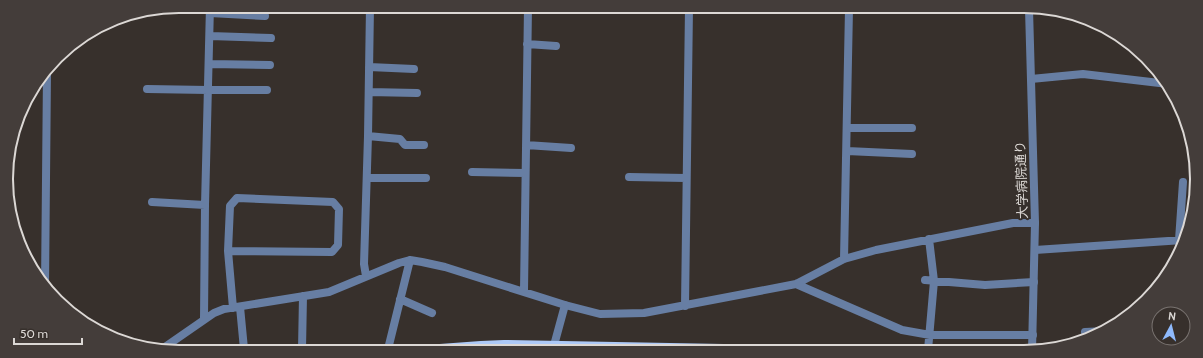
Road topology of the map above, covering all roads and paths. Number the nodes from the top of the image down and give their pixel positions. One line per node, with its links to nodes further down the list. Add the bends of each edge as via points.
1 (210, 13): 9 (street)
2 (241, 13): 8 (street)
3 (370, 13): 15 (street)
4 (528, 13): 11 (street)
5 (689, 13): 38 (street)
6 (849, 13): 25 (street)
7 (1030, 13): 18 (street, 大学病院通り)
8 (265, 16)
9 (210, 36): 10 (street); 13 (street)
10 (271, 38)
11 (527, 44): 12 (street); 28 (street)
12 (556, 46)
13 (209, 64): 14 (street); 21 (street)
14 (270, 65)
15 (369, 67): 16 (street); 23 (street)
16 (414, 69)
17 (47, 78): 51 (street)
18 (1031, 80): 19 (street, via 1083,74); 42 (street, 大学病院通り)
19 (1159, 83)
20 (147, 89): 21 (street)
21 (208, 90): 22 (street); 41 (street)
22 (267, 90)
23 (369, 92): 24 (street); 27 (street)
24 (417, 93)
25 (848, 128): 26 (street); 31 (street)
26 (912, 128)
27 (368, 136): 29 (street, via 400,139 405,146); 35 (street)
28 (526, 145): 30 (street); 34 (street)
29 (424, 146)
30 (571, 148)
31 (847, 151): 32 (street); 48 (street)
32 (912, 154)
33 (472, 172): 34 (street)
34 (525, 173): 55 (street)
35 (367, 178): 36 (street); 50 (street, via 364,264)
36 (426, 178)
37 (629, 178): 38 (street)
38 (686, 178): 59 (street)
39 (1183, 182): 43 (street)
40 (152, 202): 41 (street)
41 (205, 205): 62 (street)
42 (1035, 223): 44 (street, via 1013,223); 46 (street, 大学病院通り)
43 (1182, 228)
44 (930, 240): 48 (street); 52 (street)
45 (1178, 240): 46 (street)
46 (1035, 250): 53 (street, 大学病院通り)
47 (228, 251): 47 (street, via 230,206 237,198 333,202 339,209 338,244 332,252); 60 (street)
48 (844, 259): 54 (street)
49 (410, 260): 50 (street); 55 (street, via 445,267); 57 (street)
50 (366, 276): 56 (street, via 329,292)
51 (45, 277)
52 (930, 280): 53 (street, via 986,285); 65 (street)
53 (1034, 282): 66 (street, 大学病院通り)
54 (796, 284): 59 (street); 65 (street, via 902,330)
55 (524, 291): 58 (street)
56 (303, 296): 60 (street); 69 (street)
57 (400, 300): 61 (street); 70 (street)
58 (565, 305): 59 (street, via 600,314 644,313); 71 (street)
59 (685, 306)
60 (237, 307): 62 (street, via 224,309); 68 (street)
61 (432, 312)
62 (204, 319): 67 (street)
63 (1085, 332): 64 (street)
64 (1088, 332)
65 (930, 335): 66 (street); 72 (street)
66 (1033, 335): 73 (street, 大学病院通り)
67 (168, 345)
68 (243, 345)
69 (302, 345)
70 (389, 345)
71 (555, 345)
72 (929, 345)
73 (1032, 345)

